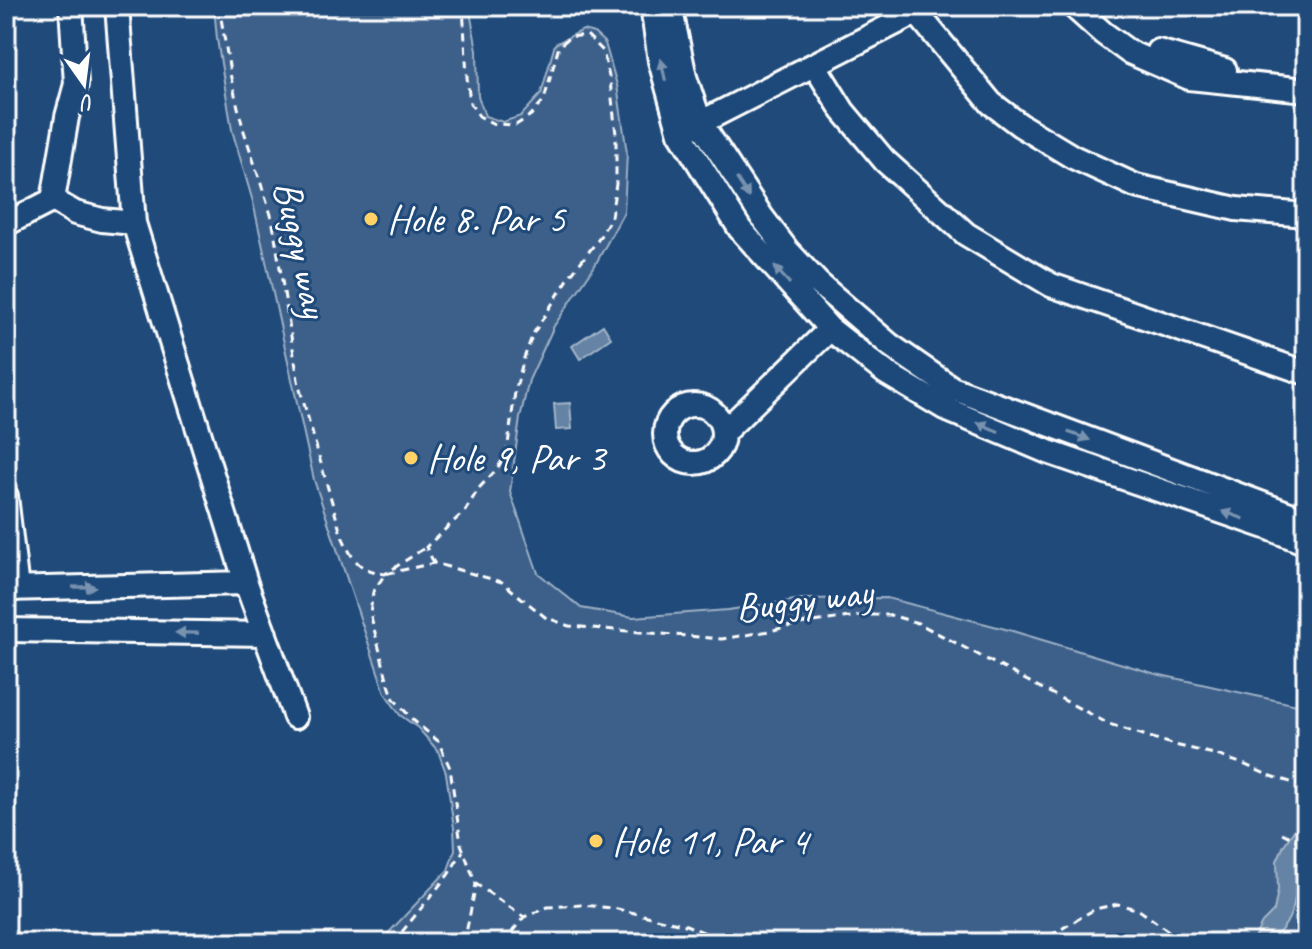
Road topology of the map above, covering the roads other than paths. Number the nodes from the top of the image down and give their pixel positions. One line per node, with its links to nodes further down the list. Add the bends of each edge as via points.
1 (71, 6): 12 (street, via 76,84)
2 (117, 6): 14 (street)
3 (652, 6): 11 (street, one-way to 3, via 660,61)
4 (670, 6): 11 (street)
5 (1073, 6): 10 (street, via 1129,52 1189,78)
6 (1091, 6): 9 (street, via 1136,41 1163,54 1218,69)
7 (923, 9): 8 (street); 13 (street, via 991,103 1073,157 1136,186 1236,209)
8 (815, 66): 11 (street); 17 (street, via 843,111 885,161 966,234 1051,285)
9 (1306, 77)
10 (1306, 90)
11 (690, 128): 16 (street, one-way to 11, via 740,229); 20 (street, one-way to 20, via 818,283 890,345 952,388)
12 (53, 200): 14 (street, via 75,213); 15 (street)
13 (1306, 215)
14 (134, 223): 23 (street)
15 (6, 225)
16 (830, 329): 18 (street); 20 (street, one-way to 16, via 1048,452 948,410 886,373)
17 (1306, 373)
18 (723, 433)
19 (6, 496): 24 (street)
20 (1273, 519): 21 (street); 22 (street)
21 (1306, 520)
22 (1306, 543)
23 (246, 583): 24 (street, one-way to 23); 26 (street)
24 (11, 589)
25 (6, 630): 26 (street, one-way to 25)
26 (265, 634): 27 (street)
27 (295, 717)

